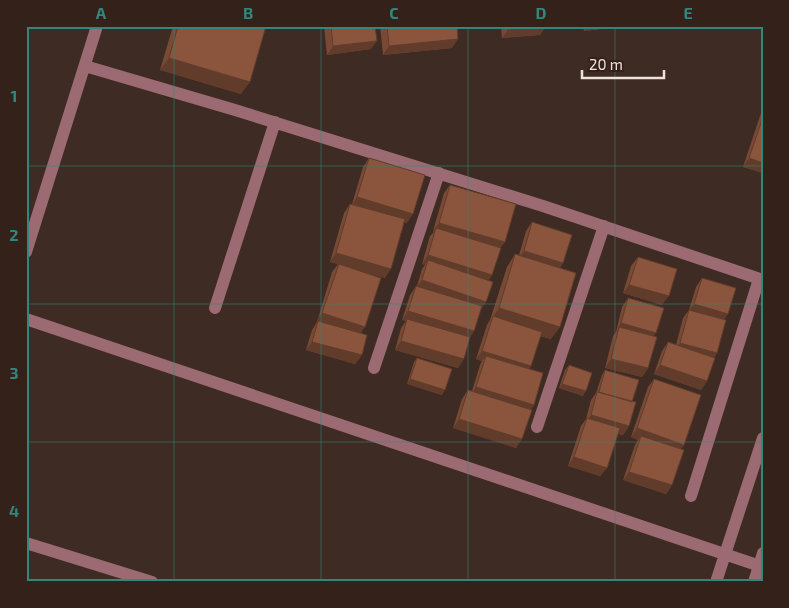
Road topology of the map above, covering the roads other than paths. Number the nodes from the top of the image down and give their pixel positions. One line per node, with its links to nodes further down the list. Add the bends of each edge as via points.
1 (97, 26): 2 (street)
2 (85, 66): 3 (street); 6 (street)
3 (275, 122): 4 (street); 8 (street)
4 (439, 173): 5 (street); 10 (street)
5 (604, 226): 7 (street); 11 (street)
6 (26, 252)
7 (761, 280): 13 (street)
8 (214, 308)
9 (26, 319): 16 (street)
10 (374, 368)
11 (537, 427)
12 (763, 438): 16 (street)
13 (691, 496)
14 (26, 543): 18 (street)
15 (763, 553): 17 (street)
16 (724, 555): 17 (street); 19 (street)
17 (761, 567): 20 (street)
18 (152, 582)
19 (716, 582)
20 (754, 582)

